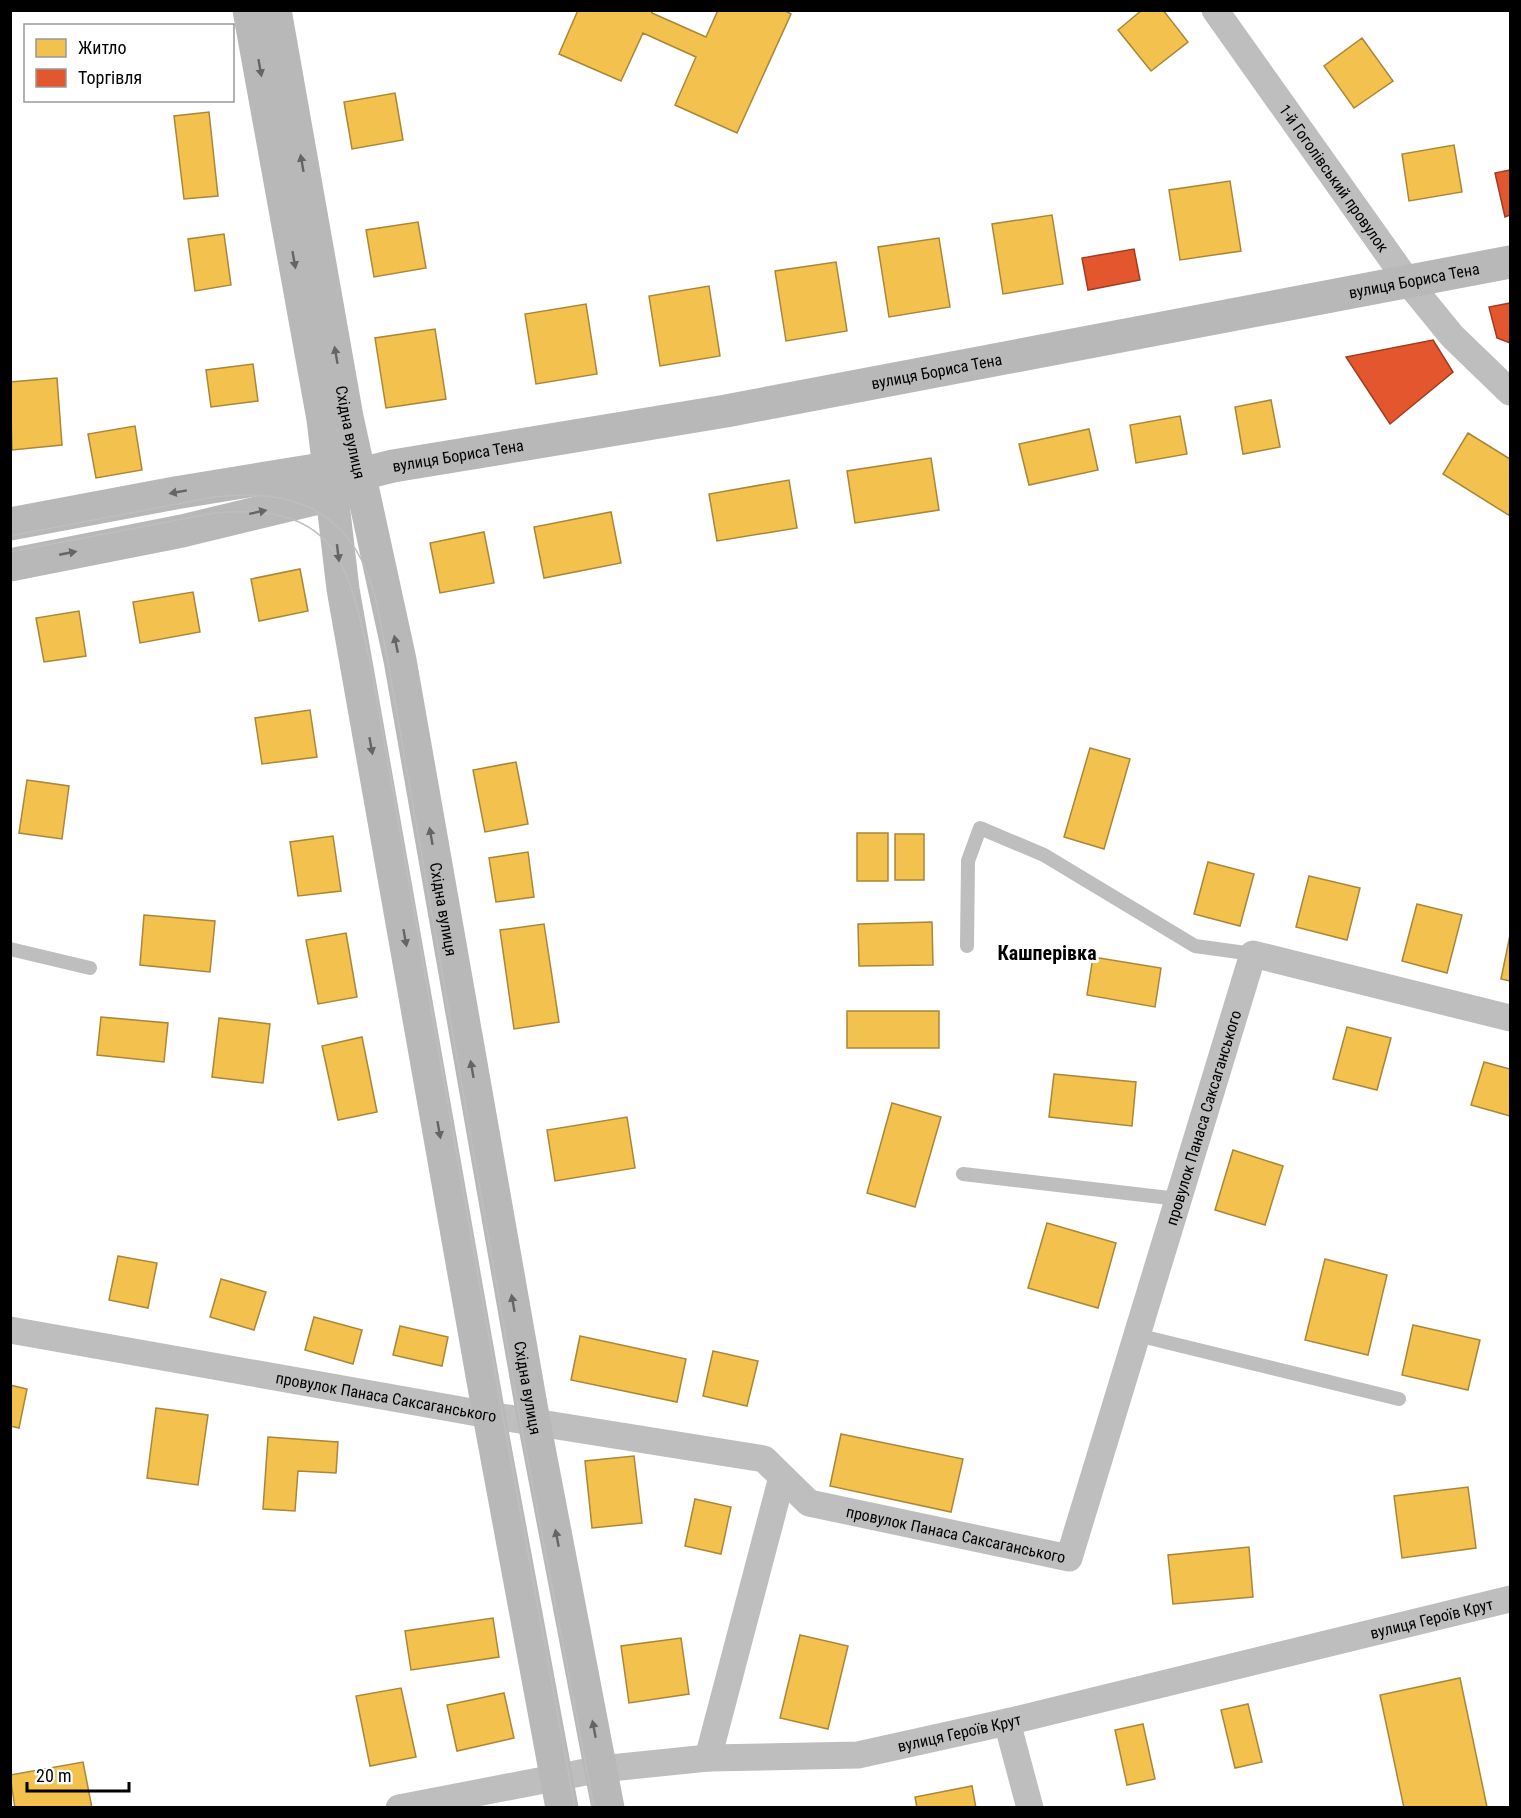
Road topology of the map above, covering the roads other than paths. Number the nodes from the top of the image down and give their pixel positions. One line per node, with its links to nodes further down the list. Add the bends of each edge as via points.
1 (249, 10): 8 (street, Східна вулиця, one-way to 8, via 323,419)
2 (274, 10): 7 (street, Східна вулиця, one-way to 2, via 347,417)
3 (1215, 10): 5 (street, 1-й Гоголівський провулок)
4 (1510, 262): 5 (street, вулиця Бориса Тена)
5 (1408, 282): 6 (street, 1-й Гоголівський провулок, via 1452,336); 7 (street, вулиця Бориса Тена, via 726,411)
6 (1510, 392)
7 (361, 474): 8 (street, вулиця Бориса Тена); 22 (street, Східна вулиця, one-way to 7, via 400,660)
8 (329, 482): 9 (street, вулиця Бориса Тена, one-way to 9, via 175,492); 10 (street, вулиця Бориса Тена, one-way to 8, via 182,531); 21 (street, Східна вулиця, one-way to 21, via 343,589)
9 (10, 524)
10 (11, 567)
11 (967, 946): 13 (lane, via 968,861 980,828 1044,855 1195,946)
12 (10, 949): 14 (lane)
13 (1253, 954): 15 (street); 17 (street, провулок Панаса Саксаганського)
14 (90, 968)
15 (1510, 1018)
16 (963, 1174): 17 (lane)
17 (1178, 1199): 19 (street, провулок Панаса Саксаганського)
18 (10, 1330): 21 (street, провулок Панаса Саксаганського)
19 (1137, 1335): 20 (lane); 23 (street, провулок Панаса Саксаганського, via 1069,1558 809,1503)
20 (1399, 1399)
21 (489, 1415): 22 (street, провулок Панаса Саксаганського); 28 (street, Східна вулиця)
22 (534, 1422): 23 (street, провулок Панаса Саксаганського, via 764,1459); 27 (street, Східна вулиця, one-way to 22)
23 (782, 1477): 26 (street)
24 (1510, 1599): 25 (street, вулиця Героїв Крут)
25 (1007, 1722): 26 (street, вулиця Героїв Крут, via 858,1755); 31 (street)
26 (708, 1758): 27 (street, вулиця Героїв Крут)
27 (601, 1769): 28 (street, вулиця Героїв Крут); 30 (street, Східна вулиця)
28 (559, 1792): 29 (street, вулиця Героїв Крут)
29 (399, 1808)
30 (608, 1808)
31 (1030, 1808)

